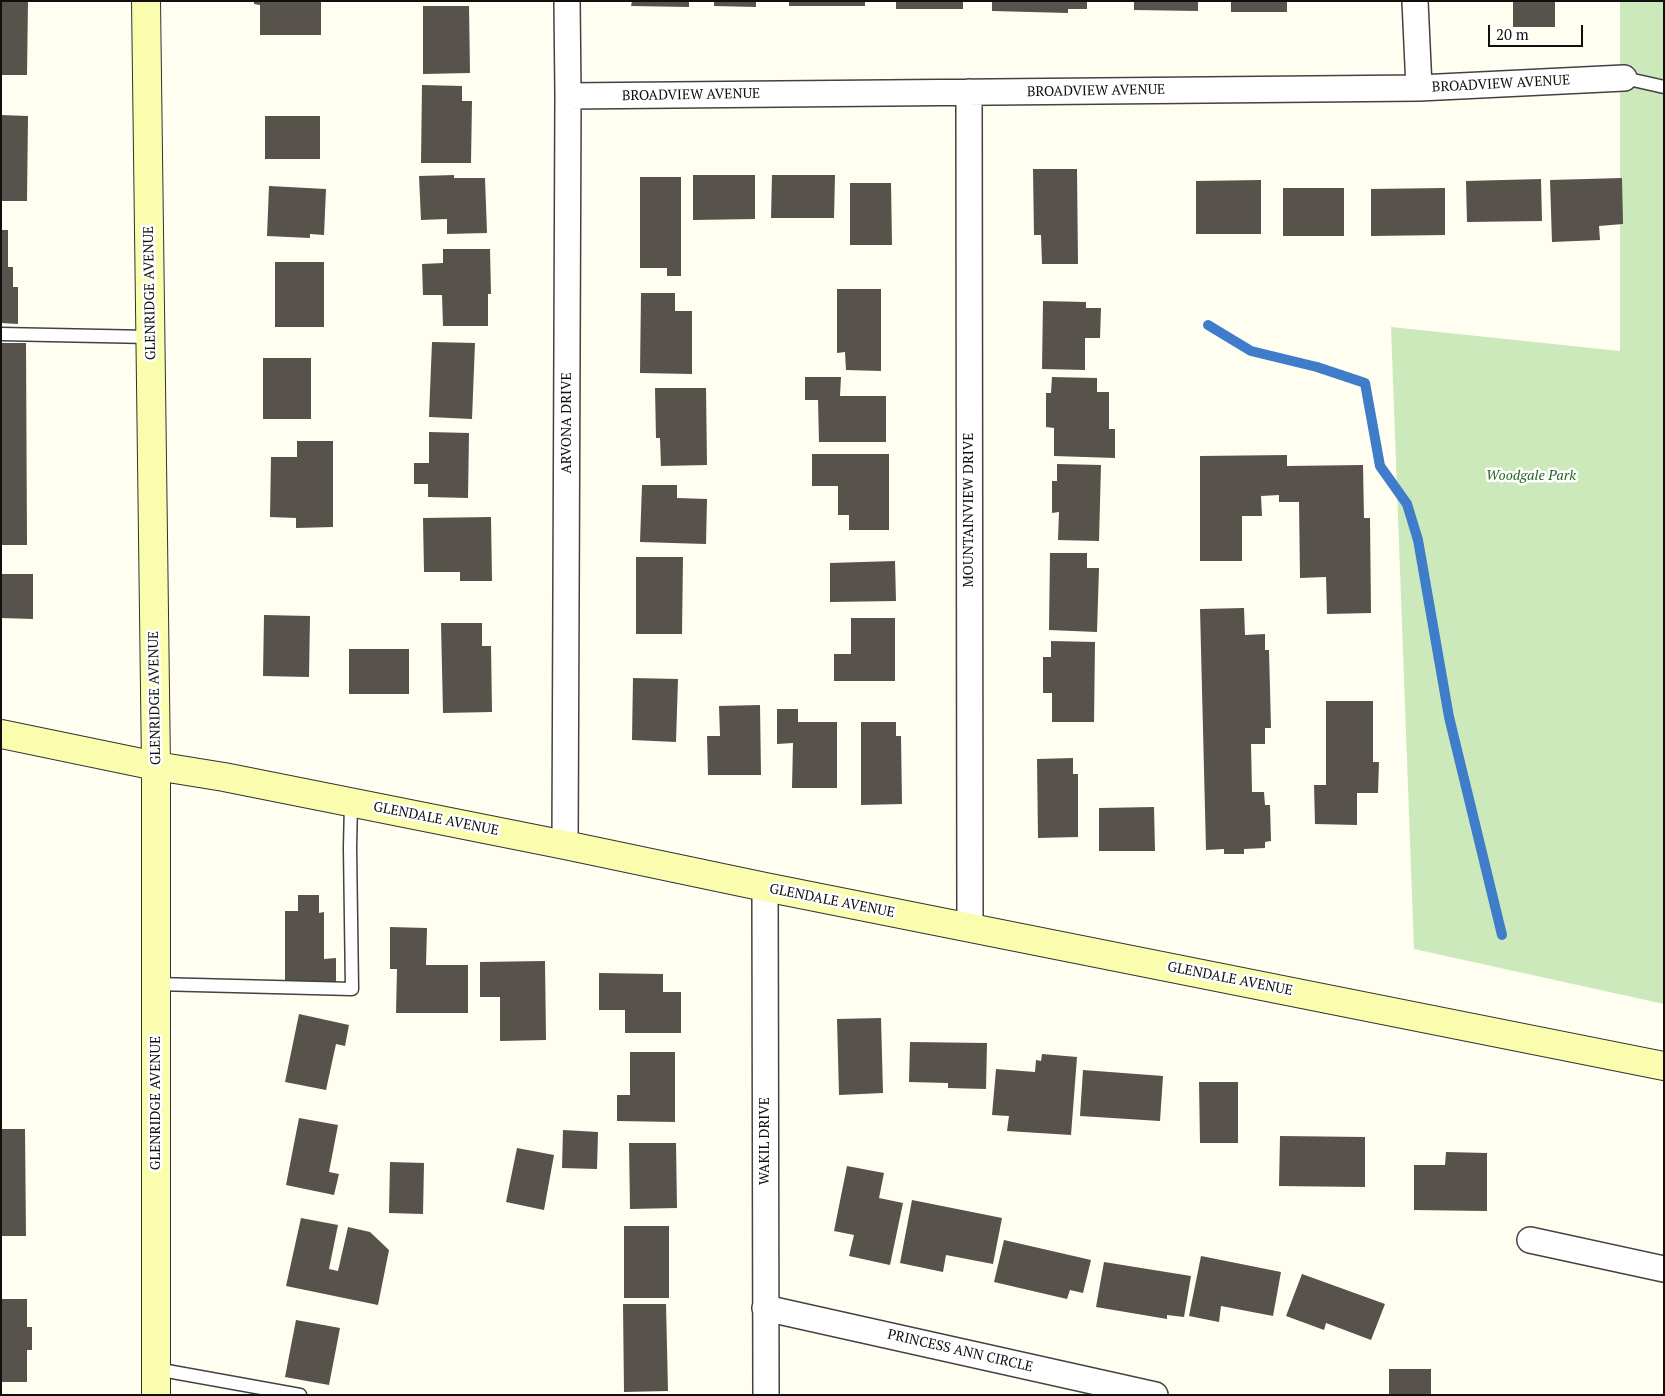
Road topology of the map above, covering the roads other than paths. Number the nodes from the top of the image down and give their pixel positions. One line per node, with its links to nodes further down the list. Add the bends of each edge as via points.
1 (146, 1): 10 (main road, GLENRIDGE AVENUE)
2 (567, 1): 8 (street, ARVONA DRIVE)
3 (1415, 1): 6 (street)
4 (1624, 78): 5 (lane); 6 (street, BROADVIEW AVENUE)
5 (1664, 87)
6 (1419, 88): 7 (street, BROADVIEW AVENUE)
7 (969, 92): 8 (street, BROADVIEW AVENUE); 16 (street, MOUNTAINVIEW DRIVE)
8 (568, 96): 14 (street, ARVONA DRIVE)
9 (1, 334): 10 (lane)
10 (150, 337): 12 (main road, GLENRIDGE AVENUE)
11 (1, 734): 12 (main road, GLENDALE AVENUE)
12 (156, 766): 13 (main road, GLENDALE AVENUE); 17 (main road, GLENRIDGE AVENUE)
13 (351, 803): 14 (main road, GLENDALE AVENUE); 17 (lane, via 352,989)
14 (565, 845): 15 (main road, GLENDALE AVENUE)
15 (764, 887): 16 (main road, GLENDALE AVENUE); 21 (street, WAKIL DRIVE)
16 (970, 927): 18 (main road, GLENDALE AVENUE)
17 (156, 984): 22 (main road, GLENRIDGE AVENUE)
18 (1664, 1066)
19 (1530, 1240): 20 (street)
20 (1664, 1269)
21 (765, 1308): 24 (street, WAKIL DRIVE); 25 (street, PRINCESS ANN CIRCLE)
22 (156, 1382): 23 (lane)
23 (300, 1395)
24 (766, 1395)
25 (1155, 1395)

